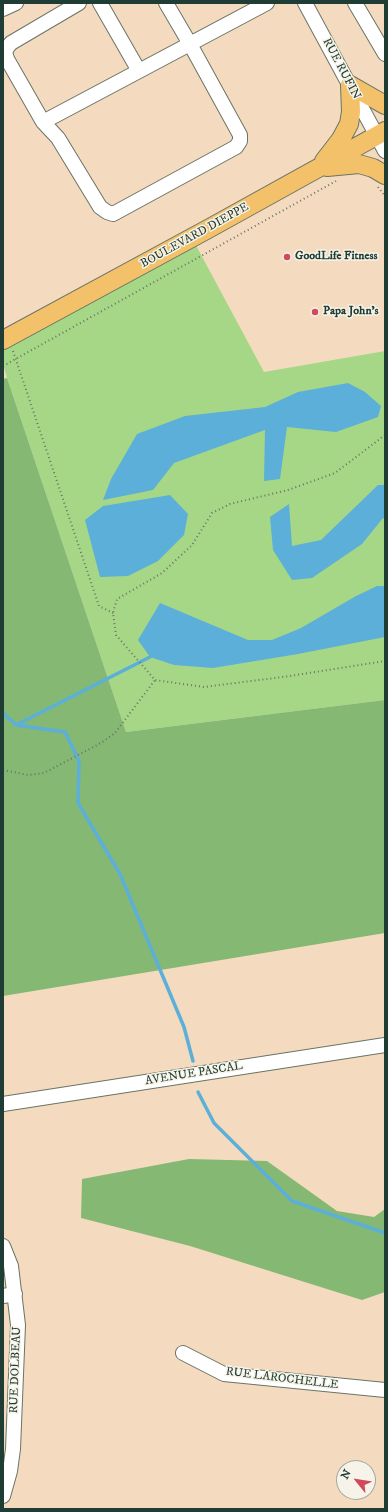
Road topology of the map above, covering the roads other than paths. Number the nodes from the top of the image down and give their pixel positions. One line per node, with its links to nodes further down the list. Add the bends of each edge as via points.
1 (16, 3): 8 (street)
2 (79, 3): 14 (street, via 11,43 5,52)
3 (100, 3): 11 (street)
4 (166, 3): 9 (street)
5 (267, 3): 9 (street)
6 (305, 3): 12 (street, RUE RUFIN)
7 (355, 3): 10 (street)
8 (3, 9)
9 (190, 44): 11 (street); 14 (street, via 240,135 240,141 236,146 119,212 113,214 100,207 58,138)
10 (385, 54)
11 (139, 71): 14 (street)
12 (350, 85): 13 (main road); 15 (street, RUE RUFIN); 17 (main road, via 349,124 341,139)
13 (385, 105)
14 (42, 122)
15 (381, 133): 16 (street, RUE RUFIN); 17 (main road, BOULEVARD DIEPPE)
16 (385, 151)
17 (318, 168): 18 (main road, via 359,164); 19 (main road, BOULEVARD DIEPPE)
18 (385, 175)
19 (5, 338)
20 (385, 1044): 21 (street, AVENUE PASCAL)
21 (3, 1104)
22 (3, 1246): 23 (street, RUE DOLBEAU, via 11,1266)
23 (9, 1295): 26 (street, RUE DOLBEAU, via 18,1326 14,1428 10,1471)
24 (183, 1353): 25 (street, RUE LAROCHELLE, via 224,1374)
25 (385, 1390)
26 (3, 1496)

